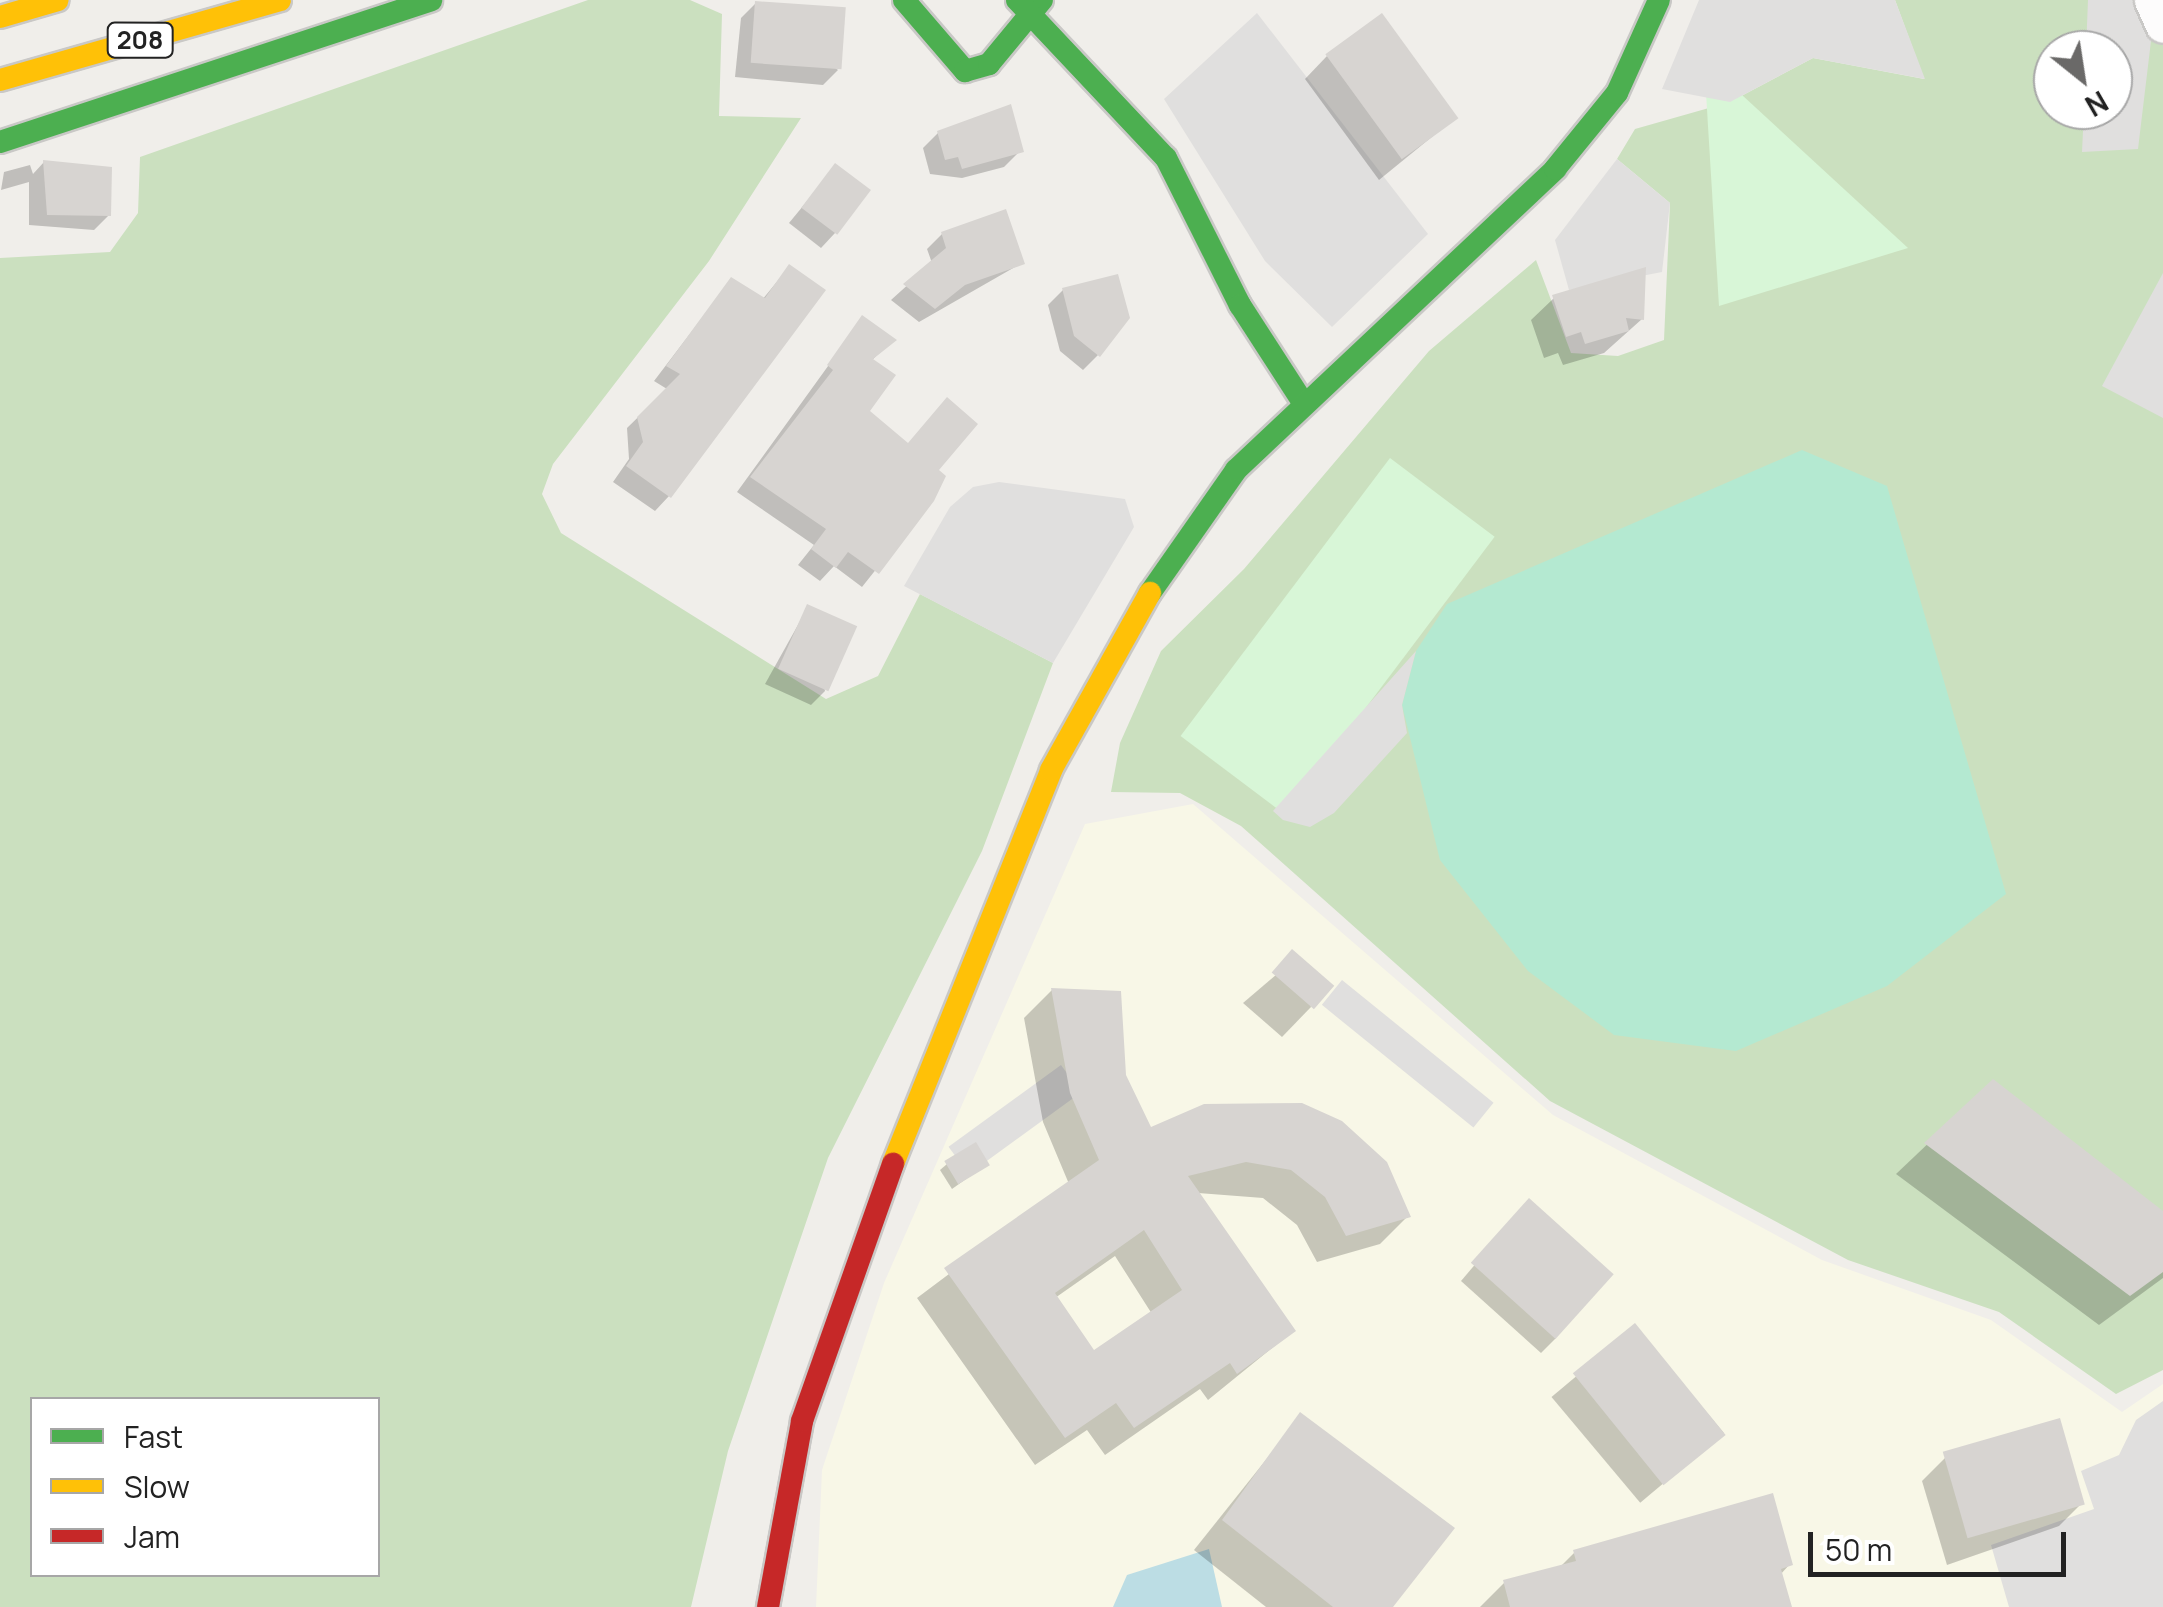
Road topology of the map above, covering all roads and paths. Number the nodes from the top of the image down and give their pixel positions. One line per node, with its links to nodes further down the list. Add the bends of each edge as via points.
1 (58, 0): 8 (main road)
2 (280, 0): 10 (main road, 208)
3 (432, 0): 11 (main road)
4 (904, 0): 7 (main road, via 965,71 989,64)
5 (1659, 0): 12 (main road, via 1617,93 1556,169)
6 (2152, 0): 9 (street)
7 (1031, 4): 12 (main road, via 1166,158 1204,218 1240,305)
8 (0, 17)
9 (2163, 25)
10 (0, 80)
11 (0, 142)
12 (1302, 401): 13 (main road, via 1236,470 1119,637 1052,770 859,1250 802,1421)
13 (768, 1607)

